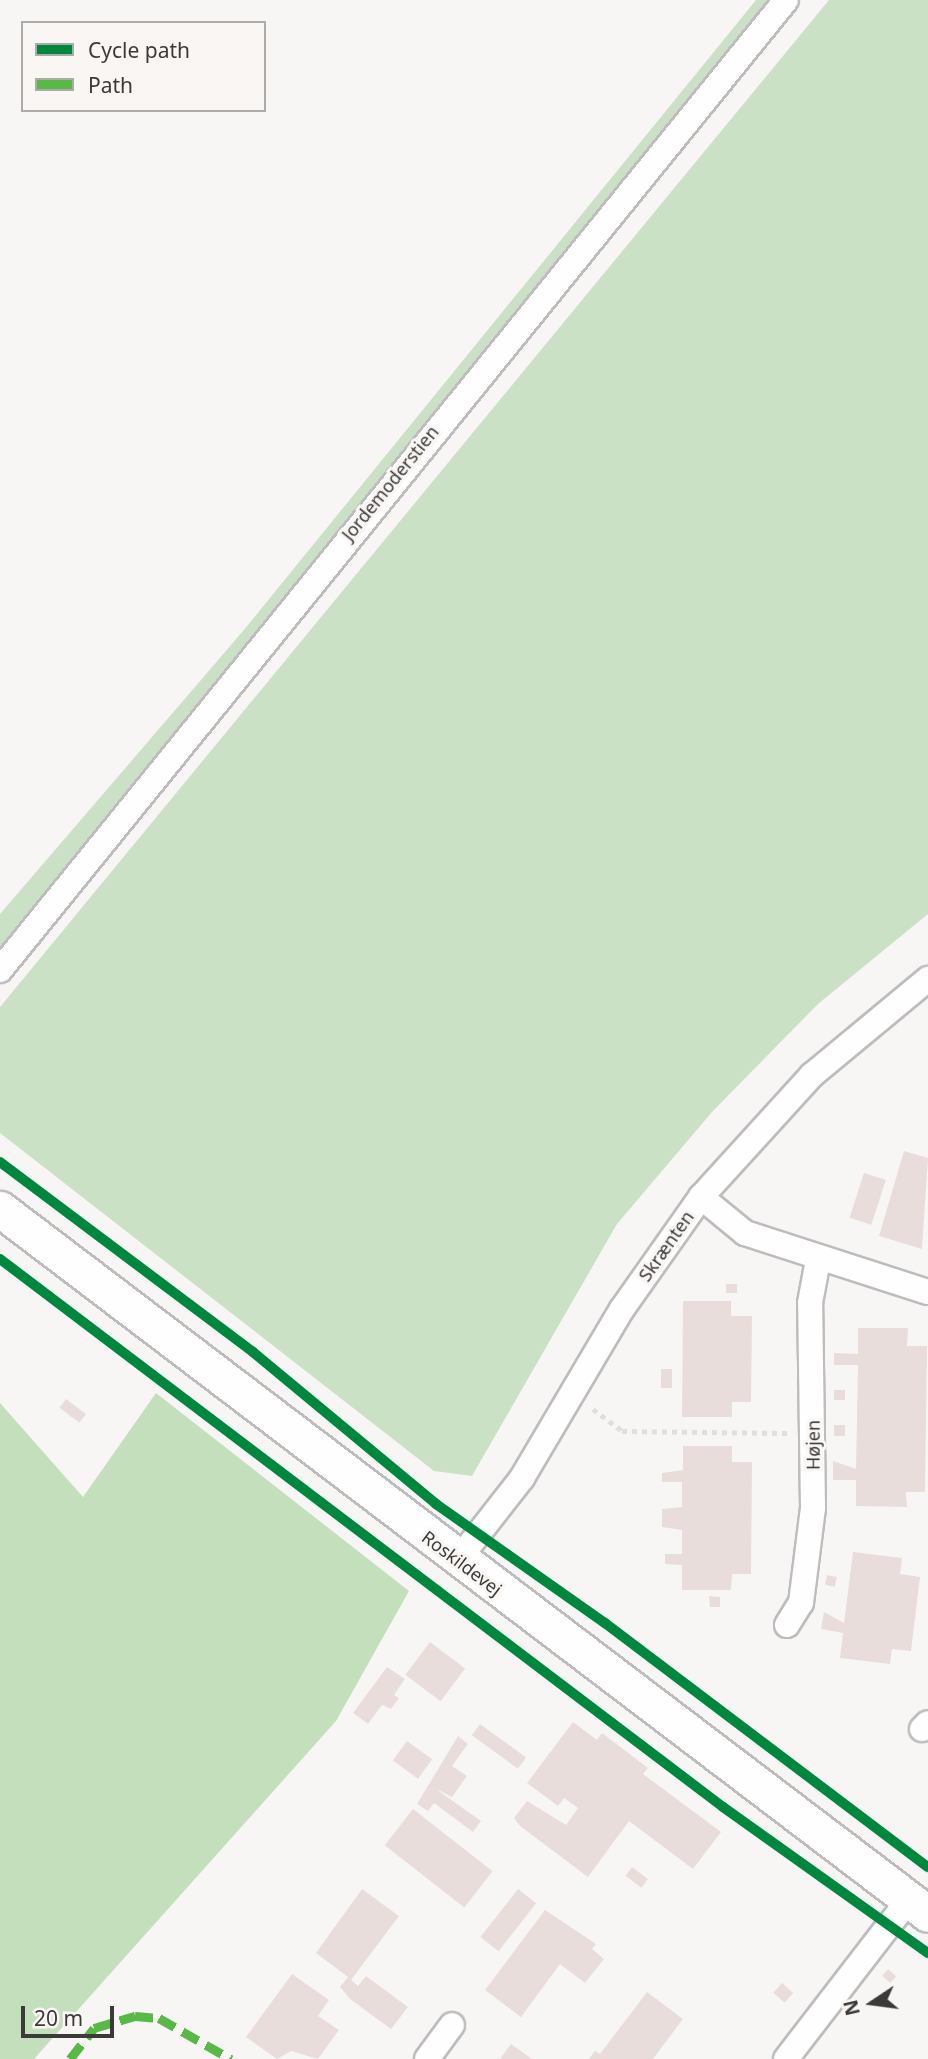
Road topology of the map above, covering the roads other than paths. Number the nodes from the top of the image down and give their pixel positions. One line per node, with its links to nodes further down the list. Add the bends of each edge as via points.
1 (786, 0): 2 (street, Jordemoderstien)
2 (0, 970)
3 (928, 979): 4 (street, Skrænten, via 812,1075)
4 (701, 1197): 6 (street, via 744,1233); 8 (street, Skrænten, via 522,1478)
5 (0, 1209): 8 (street, Roskildevej)
6 (818, 1260): 7 (street); 9 (street, Højen, via 810,1303 814,1433 806,1581)
7 (928, 1292)
8 (458, 1560): 10 (street, Roskildevej)
9 (787, 1625)
10 (919, 1906): 13 (street)
11 (452, 2025): 12 (street)
12 (427, 2059)
13 (786, 2059)

